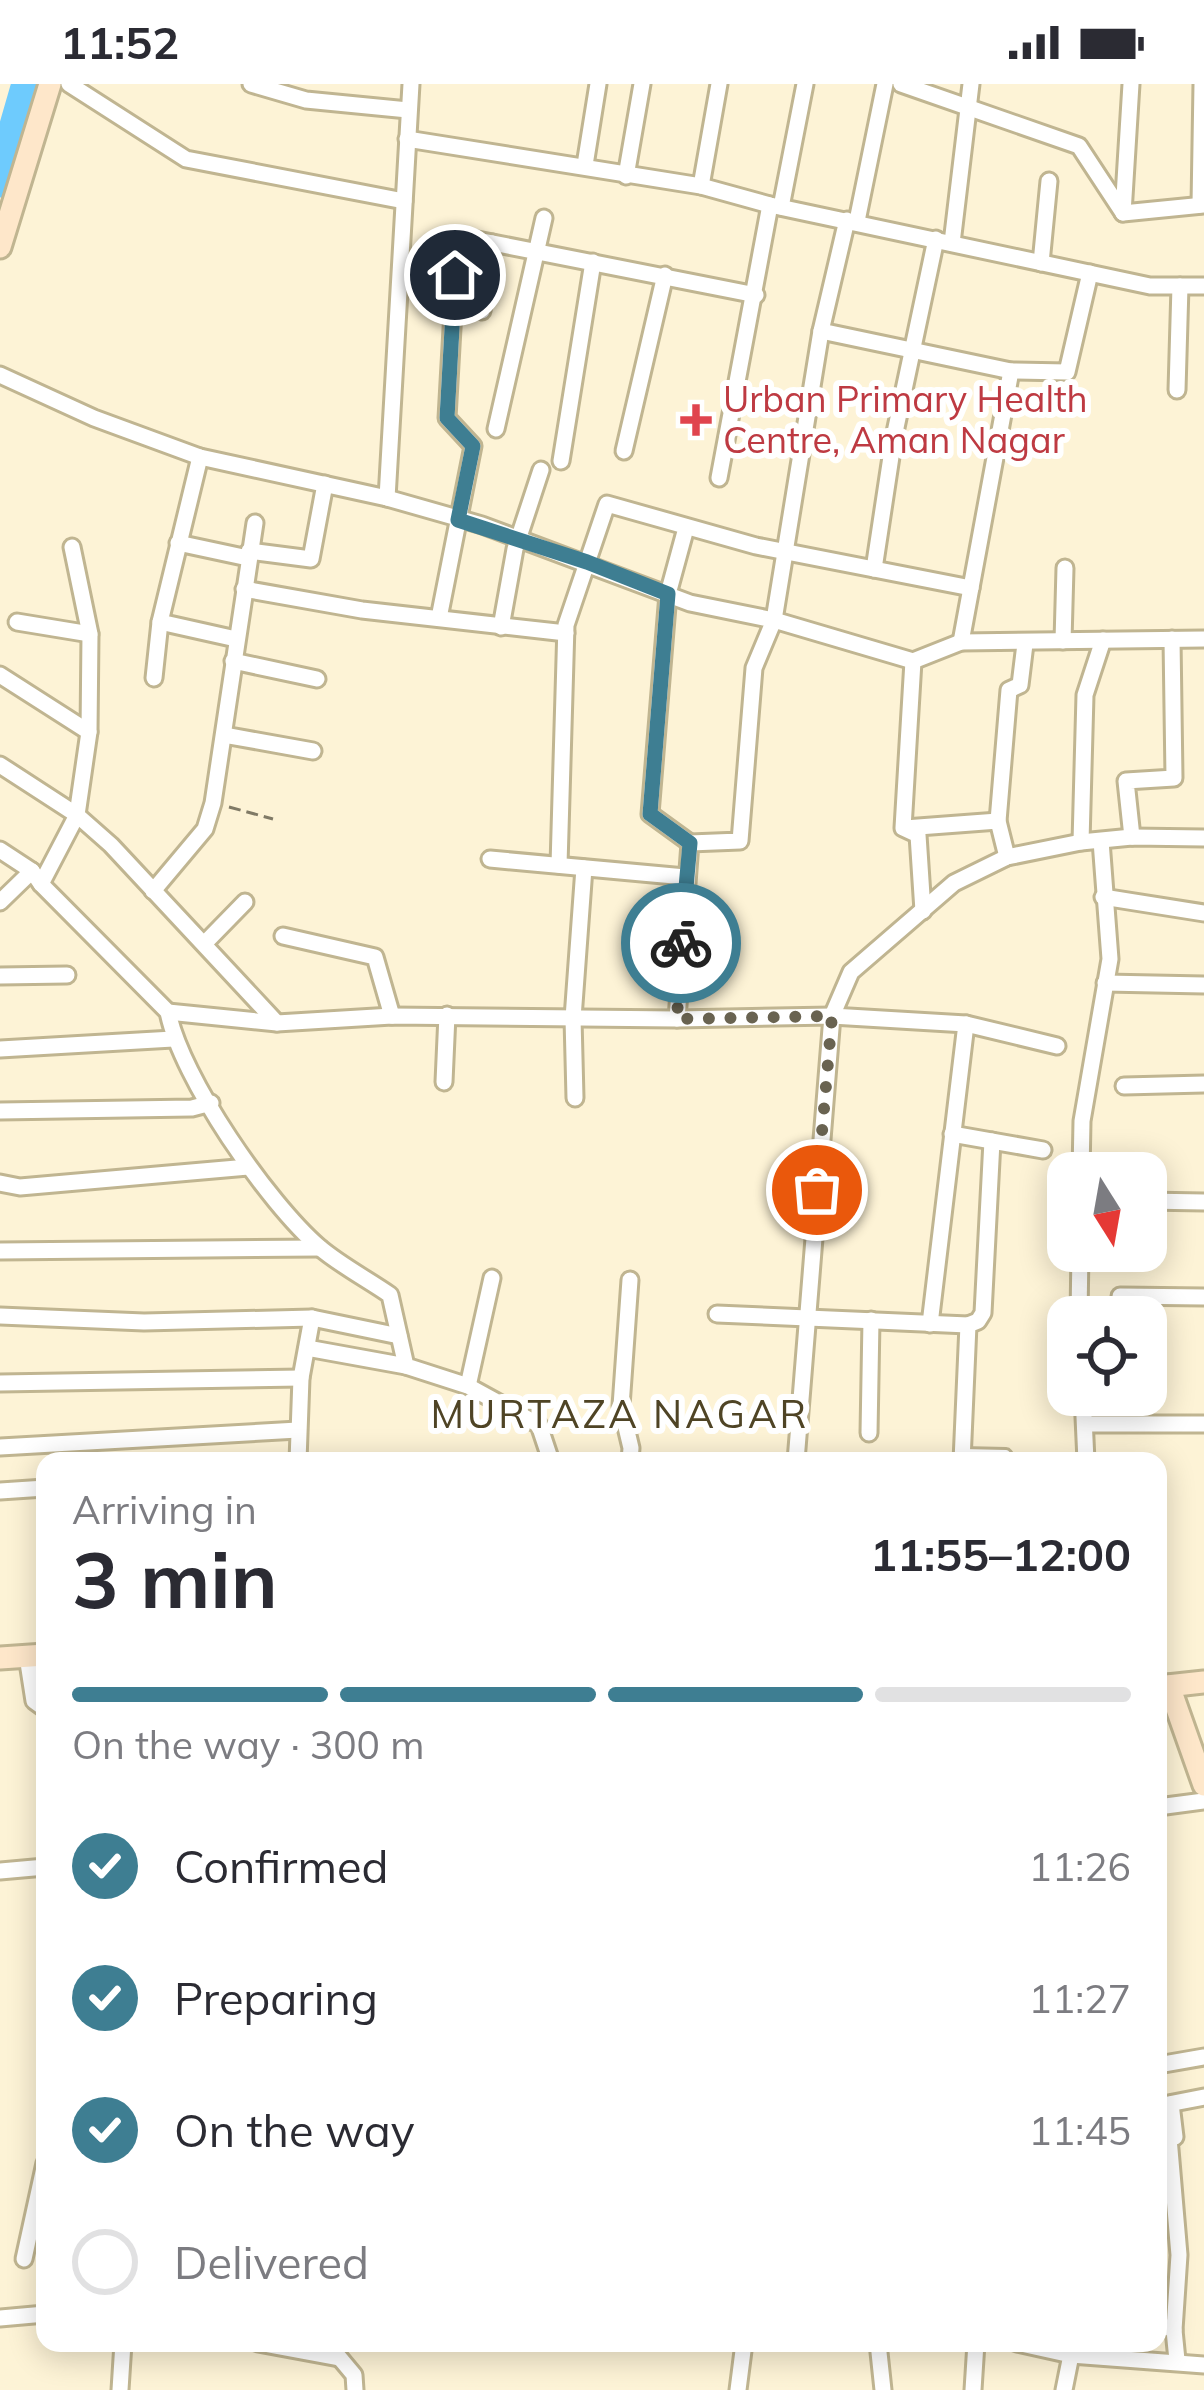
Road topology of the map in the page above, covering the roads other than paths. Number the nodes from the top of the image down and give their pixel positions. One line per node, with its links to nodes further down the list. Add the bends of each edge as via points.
1 (50, 84): 29 (street)
2 (69, 84): 21 (street, via 186,159)
3 (251, 84): 15 (street, via 306,100)
4 (411, 84): 15 (street)
5 (598, 84): 17 (street)
6 (642, 84): 18 (street)
7 (719, 84): 20 (street)
8 (805, 84): 23 (street)
9 (885, 84): 26 (street)
10 (901, 84): 14 (street)
11 (971, 84): 14 (street)
12 (1131, 84): 24 (street)
13 (1202, 84): 22 (street)
14 (970, 106): 24 (street, via 1079,146); 27 (street)
15 (409, 110): 16 (street)
16 (407, 139): 17 (street); 21 (street)
17 (585, 165): 18 (street)
18 (626, 176): 20 (street)
19 (1049, 181): 32 (street)
20 (701, 186): 23 (street)
21 (404, 201): 33 (street)
22 (1202, 205): 24 (street)
23 (776, 206): 26 (street); 39 (street)
24 (1123, 213)
25 (544, 218): 30 (street)
26 (852, 220): 27 (street); 41 (street)
27 (944, 241): 32 (street); 42 (street)
28 (492, 243): 30 (street); 35 (street, via 462,237); 40 (street)
29 (0, 247)
30 (535, 251): 31 (street); 46 (street)
31 (593, 262): 36 (street); 49 (street)
32 (1041, 263): 34 (street)
33 (401, 270): 35 (street); 53 (street)
34 (1090, 273): 37 (street); 43 (street, via 1066,372)
35 (455, 275): 54 (street, via 447,418 473,446)
36 (665, 275): 39 (street); 47 (street)
37 (1180, 286): 38 (street); 45 (street)
38 (1204, 286)
39 (756, 295): 51 (street)
40 (482, 311)
41 (820, 332): 42 (street); 60 (street)
42 (911, 349): 43 (street); 64 (street)
43 (1011, 370): 65 (street)
44 (0, 375): 48 (street)
45 (1177, 390)
46 (496, 428)
47 (624, 451)
48 (200, 457): 52 (street); 58 (street)
49 (561, 461)
50 (541, 470): 57 (street)
51 (718, 478)
52 (325, 484): 53 (street); 61 (street, via 311,560)
53 (387, 499): 54 (street)
54 (458, 520): 57 (street); 68 (street)
55 (254, 523): 61 (street)
56 (686, 528): 60 (street); 62 (street, via 608,503); 67 (street)
57 (519, 538): 62 (street); 72 (street)
58 (178, 544): 61 (street); 71 (street)
59 (72, 547): 74 (street)
60 (784, 552): 64 (street); 69 (street)
61 (249, 554): 66 (street)
62 (587, 562): 67 (street); 73 (street)
63 (1065, 568): 79 (street)
64 (874, 569): 65 (street)
65 (971, 588): 80 (street)
66 (244, 589): 68 (street); 75 (street)
67 (668, 594): 69 (street); 98 (street, via 650,814)
68 (440, 618): 72 (street)
69 (774, 620): 82 (street); 98 (street, via 754,668 740,841)
70 (16, 622): 74 (street)
71 (160, 622): 75 (street); 85 (street)
72 (501, 627): 73 (street)
73 (566, 633): 102 (street)
74 (90, 634): 87 (street)
75 (236, 639): 83 (street)
76 (1172, 639): 77 (street); 78 (street); 94 (street, via 1174,778 1126,781)
77 (1204, 639)
78 (1103, 640): 79 (street); 97 (street, via 1085,695)
79 (1063, 641): 81 (street)
80 (961, 642): 81 (street); 82 (street)
81 (1025, 644): 92 (street, via 1020,685 1009,690)
82 (914, 661): 93 (street)
83 (233, 662): 86 (street); 88 (street)
84 (0, 675): 87 (street)
85 (154, 678)
86 (317, 679)
87 (89, 732): 91 (street)
88 (224, 735): 89 (street); 106 (street, via 206,829)
89 (313, 751)
90 (0, 765): 91 (street)
91 (76, 815): 105 (street); 106 (street)
92 (998, 821): 93 (street); 100 (street)
93 (903, 829): 110 (street, via 918,835)
94 (1132, 837): 95 (street); 96 (street)
95 (1204, 838)
96 (1101, 841): 97 (street); 107 (street)
97 (1081, 842): 100 (street)
98 (690, 843): 104 (street)
99 (0, 850): 105 (street)
100 (1007, 857): 110 (street, via 954,883)
101 (490, 859): 102 (street)
102 (559, 866): 103 (street)
103 (584, 868): 104 (street); 122 (street)
104 (686, 877): 123 (street)
105 (36, 878): 108 (street); 118 (street)
106 (153, 891): 113 (street)
107 (1103, 898): 111 (street); 116 (street)
108 (0, 902)
109 (245, 902): 113 (street)
110 (922, 911): 121 (street, via 851,972)
111 (1204, 913)
112 (283, 936): 120 (street, via 375,957)
113 (204, 944): 124 (street)
114 (67, 975): 115 (street)
115 (0, 976)
116 (1106, 983): 117 (street); 138 (street)
117 (1204, 986)
118 (168, 1012): 124 (street); 126 (street)
119 (447, 1015): 120 (street); 122 (street); 129 (street)
120 (392, 1016): 124 (street)
121 (832, 1016): 123 (street); 125 (street); 151 (street)
122 (573, 1018): 123 (street); 132 (street)
123 (677, 1019)
124 (277, 1023)
125 (966, 1024): 127 (street); 135 (street)
126 (173, 1040): 128 (street); 133 (street)
127 (1058, 1046)
128 (0, 1049)
129 (444, 1082)
130 (1204, 1084): 131 (street)
131 (1124, 1086)
132 (575, 1098)
133 (211, 1103): 134 (street); 139 (street)
134 (0, 1112)
135 (952, 1134): 136 (street); 154 (street)
136 (992, 1141): 137 (street); 155 (street, via 983,1313)
137 (1043, 1150)
138 (1081, 1152)
139 (248, 1166): 140 (street); 143 (street)
140 (0, 1184)
141 (1167, 1201): 142 (street)
142 (1204, 1202)
143 (320, 1248): 144 (street); 156 (street, via 390,1294)
144 (0, 1250)
145 (492, 1278): 161 (street)
146 (630, 1280): 170 (street, via 621,1406)
147 (1167, 1297): 148 (street)
148 (1204, 1297)
149 (717, 1314): 151 (street)
150 (0, 1316): 152 (street)
151 (807, 1317): 153 (street); 171 (street)
152 (312, 1318): 156 (street); 157 (street)
153 (871, 1320): 154 (street); 166 (street)
154 (930, 1324): 155 (street)
155 (968, 1325): 172 (street)
156 (399, 1336): 158 (street)
157 (307, 1348): 158 (street); 159 (street)
158 (406, 1366): 161 (street)
159 (302, 1378): 160 (street); 165 (street)
160 (0, 1383)
161 (468, 1386): 169 (street, via 538,1425)
162 (1085, 1416): 163 (street)
163 (1086, 1424): 164 (street); 173 (street)
164 (1204, 1424)
165 (298, 1430): 167 (street); 168 (street)
166 (869, 1433)
167 (0, 1447)
168 (298, 1452)
169 (548, 1452)
170 (631, 1452)
171 (797, 1452)
172 (962, 1452)
173 (1086, 1452)
174 (36, 1489): 175 (street)
175 (0, 1491)
176 (28, 1654): 180 (street)
177 (1204, 1682): 178 (street)
178 (1167, 1687)
179 (1167, 1694): 181 (street)
180 (36, 1702)
181 (1204, 1785)
182 (1204, 1801): 183 (street)
183 (1167, 1806)
184 (36, 1868): 185 (street)
185 (0, 1871)
186 (1204, 2056): 187 (street)
187 (1167, 2063)
188 (1204, 2097): 189 (street)
189 (1167, 2104)
190 (1167, 2114): 195 (street, via 1175,2137 1169,2138 1179,2255)
191 (36, 2204): 192 (street)
192 (24, 2259)
193 (36, 2315): 194 (street)
194 (0, 2318)
195 (1167, 2321)
196 (1167, 2330): 204 (street)
197 (122, 2352): 206 (street)
198 (338, 2352): 207 (street)
199 (743, 2352): 208 (street)
200 (879, 2352): 209 (street)
201 (975, 2352): 210 (street)
202 (1058, 2352): 203 (street)
203 (1071, 2355): 204 (street); 211 (street)
204 (1177, 2360): 205 (street)
205 (1204, 2365)
206 (120, 2390)
207 (355, 2390)
208 (738, 2390)
209 (883, 2390)
210 (973, 2390)
211 (1064, 2390)

